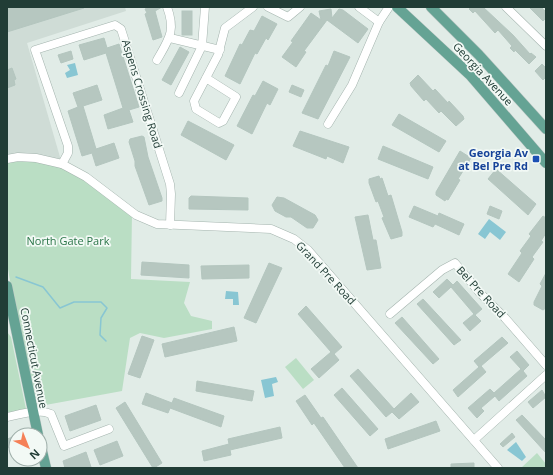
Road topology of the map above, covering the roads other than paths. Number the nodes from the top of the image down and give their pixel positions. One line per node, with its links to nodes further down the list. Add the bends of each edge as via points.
1 (167, 7): 12 (street, via 173,26)
2 (205, 7): 13 (street)
3 (253, 7): 15 (street, via 225,28)
4 (268, 7): 5 (street, via 288,17)
5 (300, 7)
6 (359, 7): 11 (street)
7 (388, 7): 11 (street)
8 (396, 7): 22 (main road, Georgia Avenue, via 470,75)
9 (431, 7): 20 (main road, Georgia Avenue, via 479,55)
10 (506, 7): 14 (street)
11 (379, 22): 19 (street, via 352,84)
12 (170, 38): 13 (street); 16 (street)
13 (202, 46): 15 (street); 18 (street)
14 (546, 46)
15 (220, 50): 17 (street)
16 (157, 60)
17 (206, 78): 17 (street, via 236,97 223,121 219,123 202,113 194,104)
18 (179, 93)
19 (328, 124)
20 (546, 129)
21 (7, 159): 23 (street, Grand Pre Road, via 36,158)
22 (546, 163)
23 (62, 164): 24 (street, Grand Pre Road, via 86,176 136,215 157,224); 24 (street, Aspens Crossing Road, via 68,153 68,146 35,50 115,25 119,26 170,184)
24 (170, 226): 33 (street, Grand Pre Road, via 263,228 294,239 308,250)
25 (7, 286): 29 (main road, Connecticut Avenue)
26 (390, 314): 27 (street, Bel Pre Road, via 442,270 455,263)
27 (546, 365)
28 (546, 375): 33 (street)
29 (33, 412): 30 (street); 31 (main road, Connecticut Avenue); 32 (street, via 51,414 64,446)
30 (7, 417)
31 (36, 427)
32 (109, 429)
33 (474, 440): 34 (street, Grand Pre Road)
34 (498, 468)

